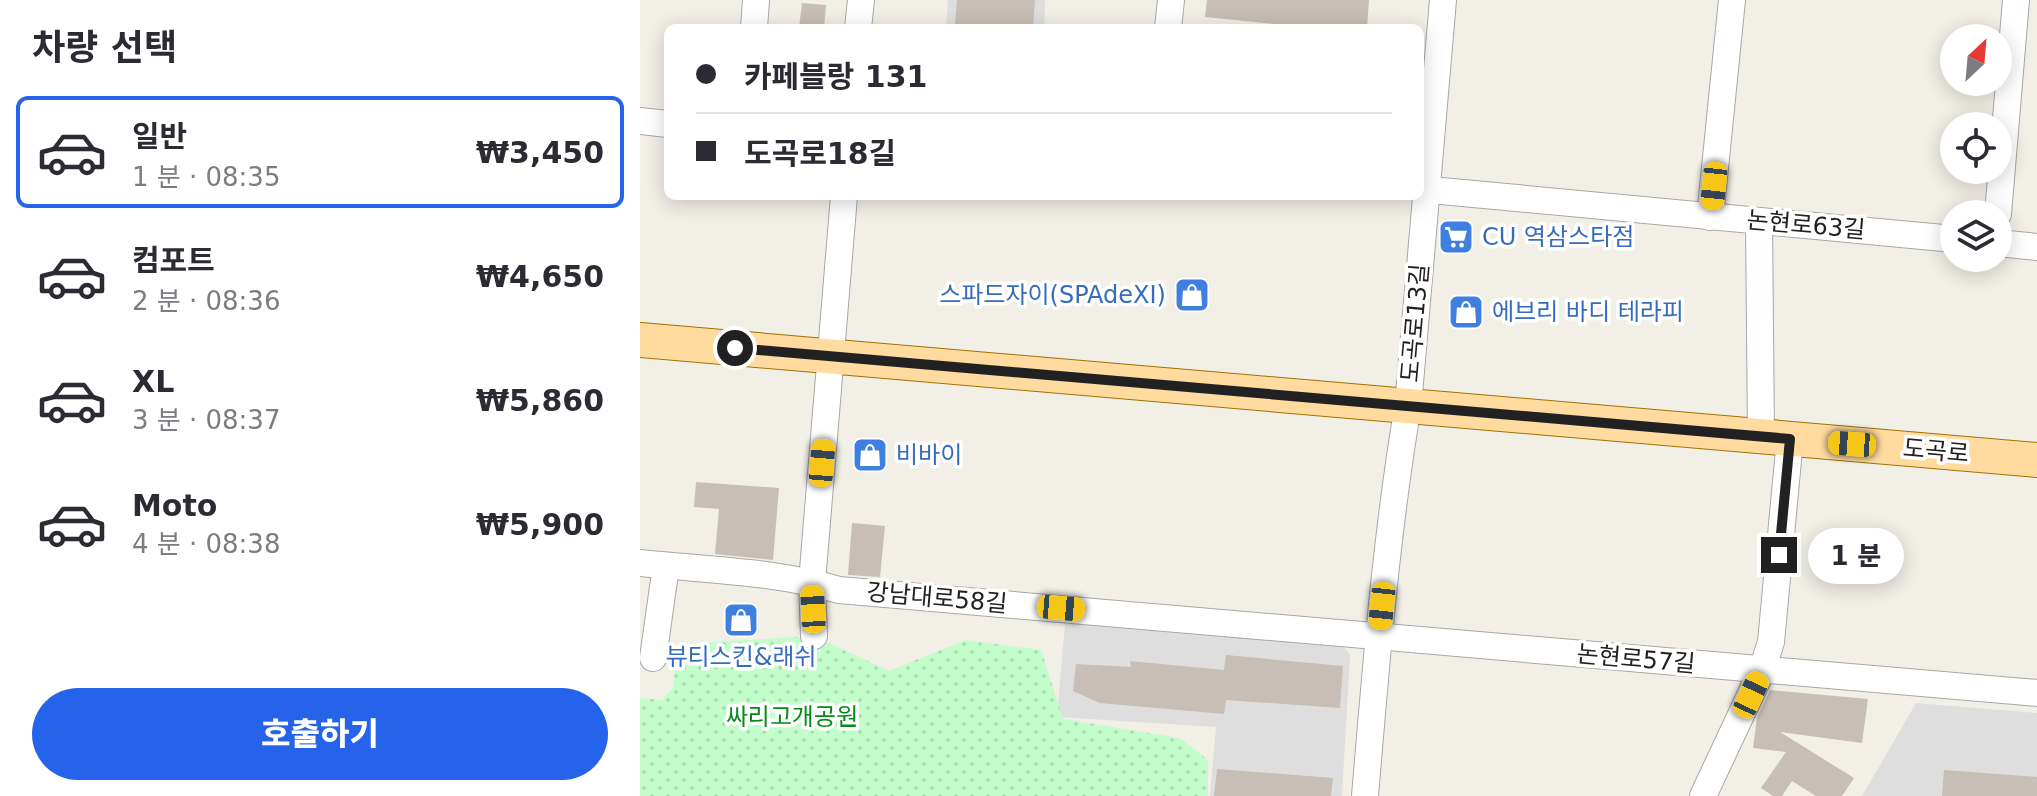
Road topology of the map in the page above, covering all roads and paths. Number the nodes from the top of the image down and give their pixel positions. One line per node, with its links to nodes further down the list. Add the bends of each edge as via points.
1 (756, 0): 7 (street)
2 (861, 0): 8 (street)
3 (1171, 0): 9 (street)
4 (1443, 0): 12 (street, 도곡로13길)
5 (1732, 0): 17 (street)
6 (2016, 0): 16 (street)
7 (754, 24)
8 (858, 24)
9 (1168, 24)
10 (640, 121): 11 (street)
11 (664, 124)
12 (1424, 180)
13 (1424, 190): 17 (street, 논현로63길)
14 (844, 200): 23 (street)
15 (1422, 200): 24 (street, 도곡로13길)
16 (1999, 200)
17 (1710, 217): 18 (street, 논현로63길)
18 (1759, 221): 19 (street, 논현로63길); 25 (street)
19 (1940, 238)
20 (2012, 244): 21 (street)
21 (2037, 247)
22 (640, 340): 23 (main road, 도곡로)
23 (830, 357): 24 (main road, 도곡로); 28 (street)
24 (1408, 406): 25 (main road, 도곡로); 29 (street, 도곡로13길)
25 (1776, 438): 26 (main road, 도곡로); 32 (street, via 1771,642)
26 (2037, 460)
27 (653, 565): 28 (street, 강남대로58길); 31 (street)
28 (812, 582): 29 (street, 강남대로58길, via 839,590); 30 (street)
29 (1379, 635): 32 (street, 논현로57길); 34 (street, 도곡로13길)
30 (814, 636)
31 (653, 658)
32 (1762, 670): 33 (street, 논현로57길); 35 (street)
33 (2037, 693)
34 (1365, 796)
35 (1703, 796)

